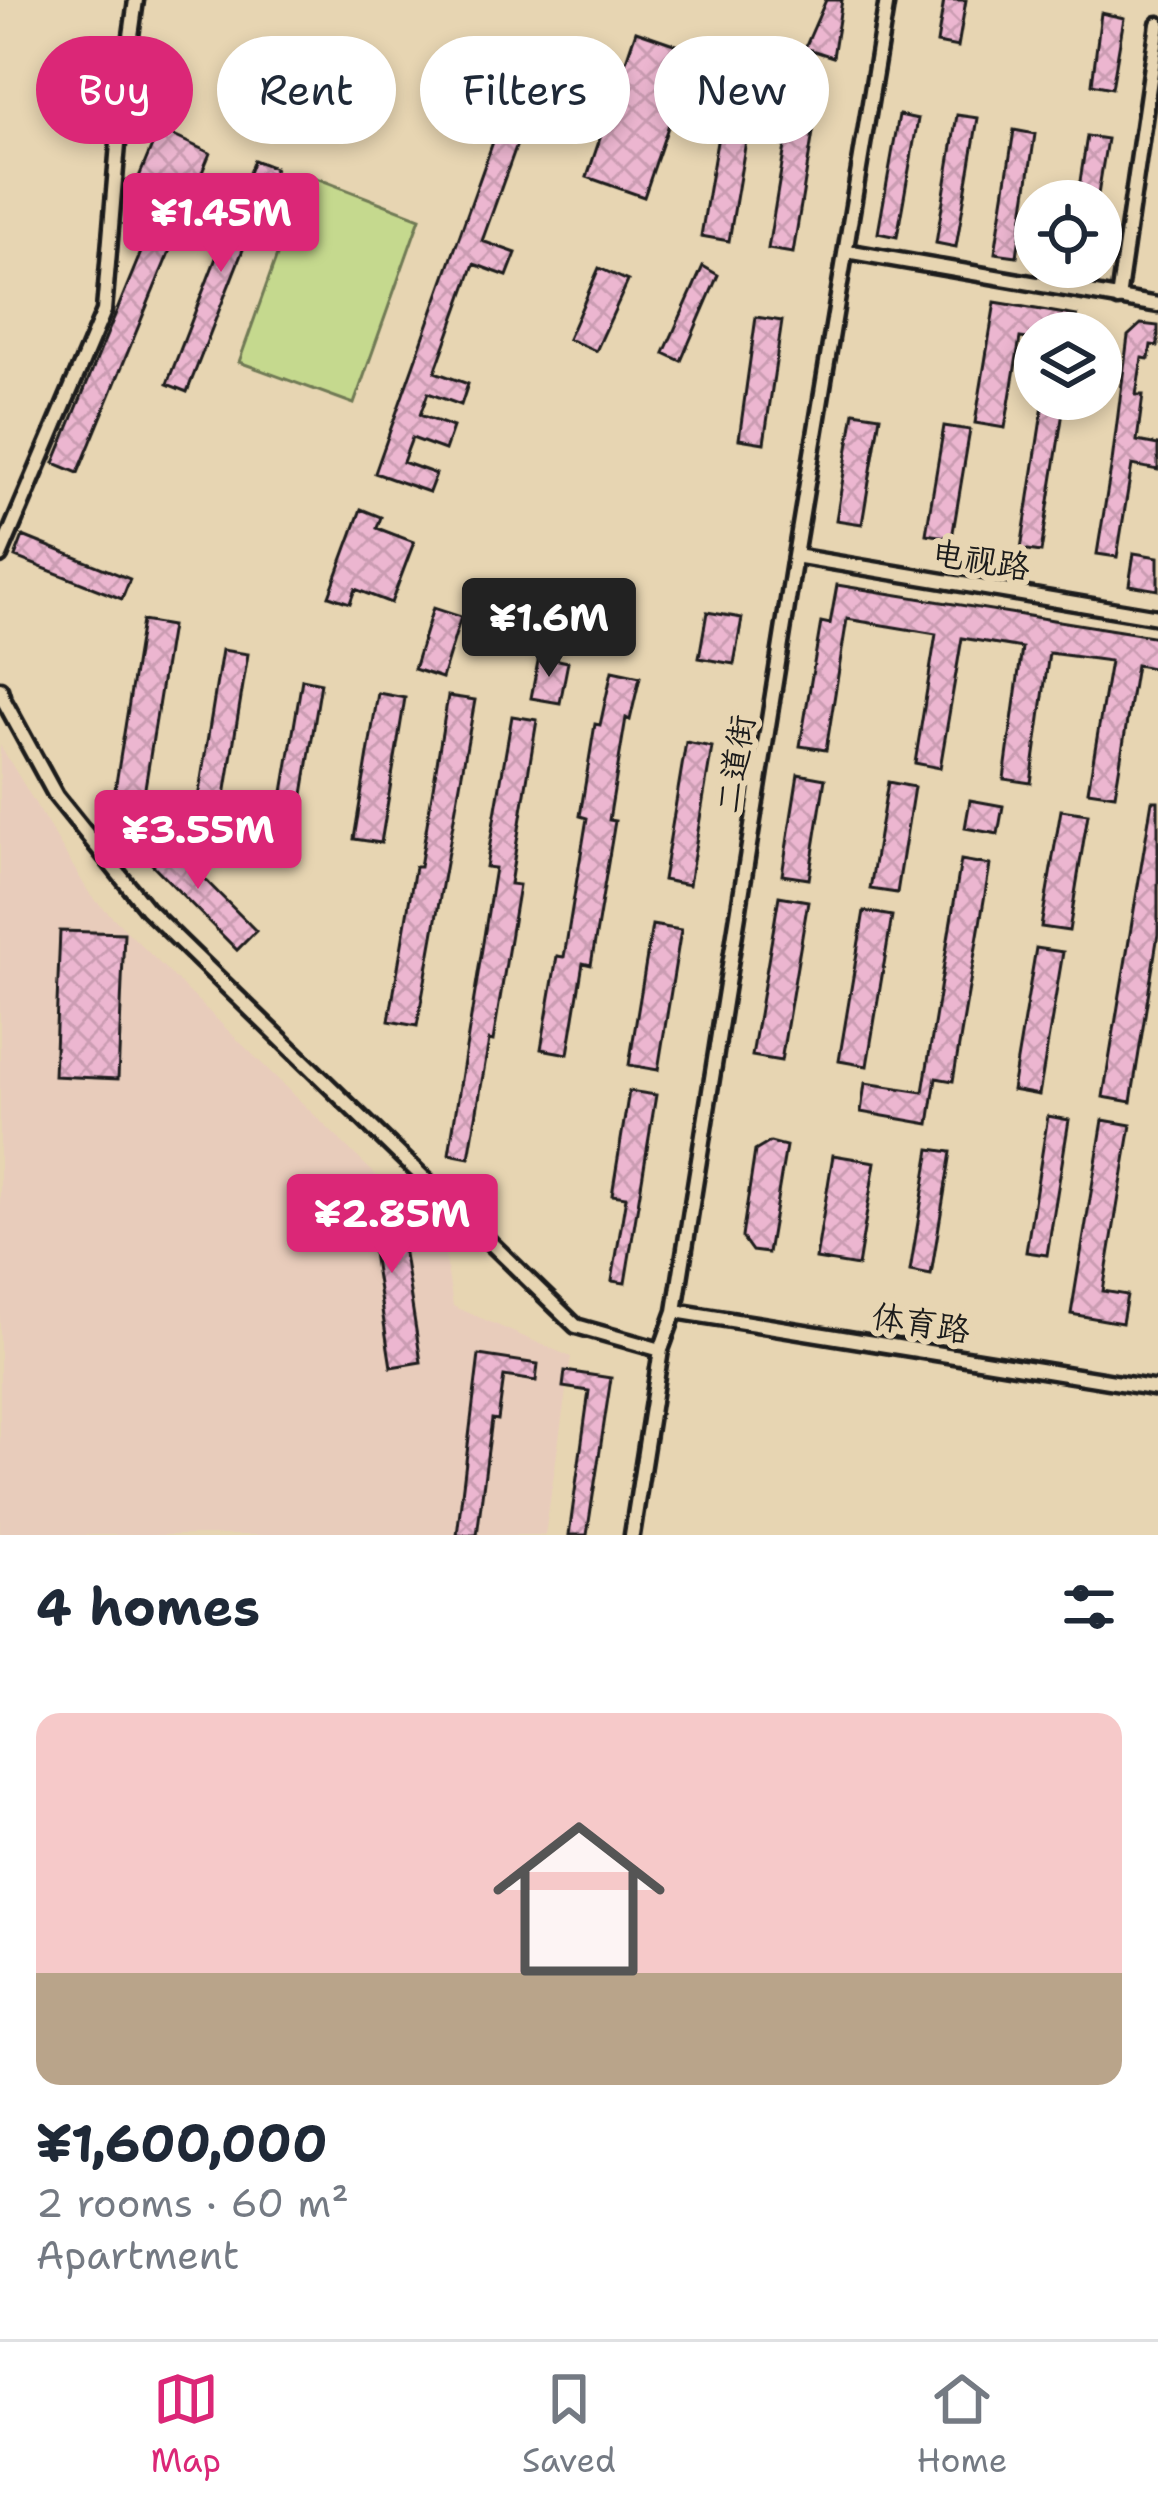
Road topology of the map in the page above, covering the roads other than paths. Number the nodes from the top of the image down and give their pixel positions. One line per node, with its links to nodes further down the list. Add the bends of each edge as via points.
1 (136, 0): 7 (street, via 104,311)
2 (887, 0): 4 (street, 二道街)
3 (1158, 24): 5 (street)
4 (846, 251): 5 (street); 8 (street, 二道街)
5 (1118, 298): 6 (street)
6 (1158, 305)
7 (0, 556)
8 (795, 556): 9 (street, 电视路); 11 (street, 二道街)
9 (1158, 616)
10 (0, 688): 12 (street, via 56,796 147,909 576,1326)
11 (675, 1311): 12 (street, 二道街); 13 (street, 体育路)
12 (661, 1350): 14 (street, 二道街)
13 (1158, 1389)
14 (632, 1535)

